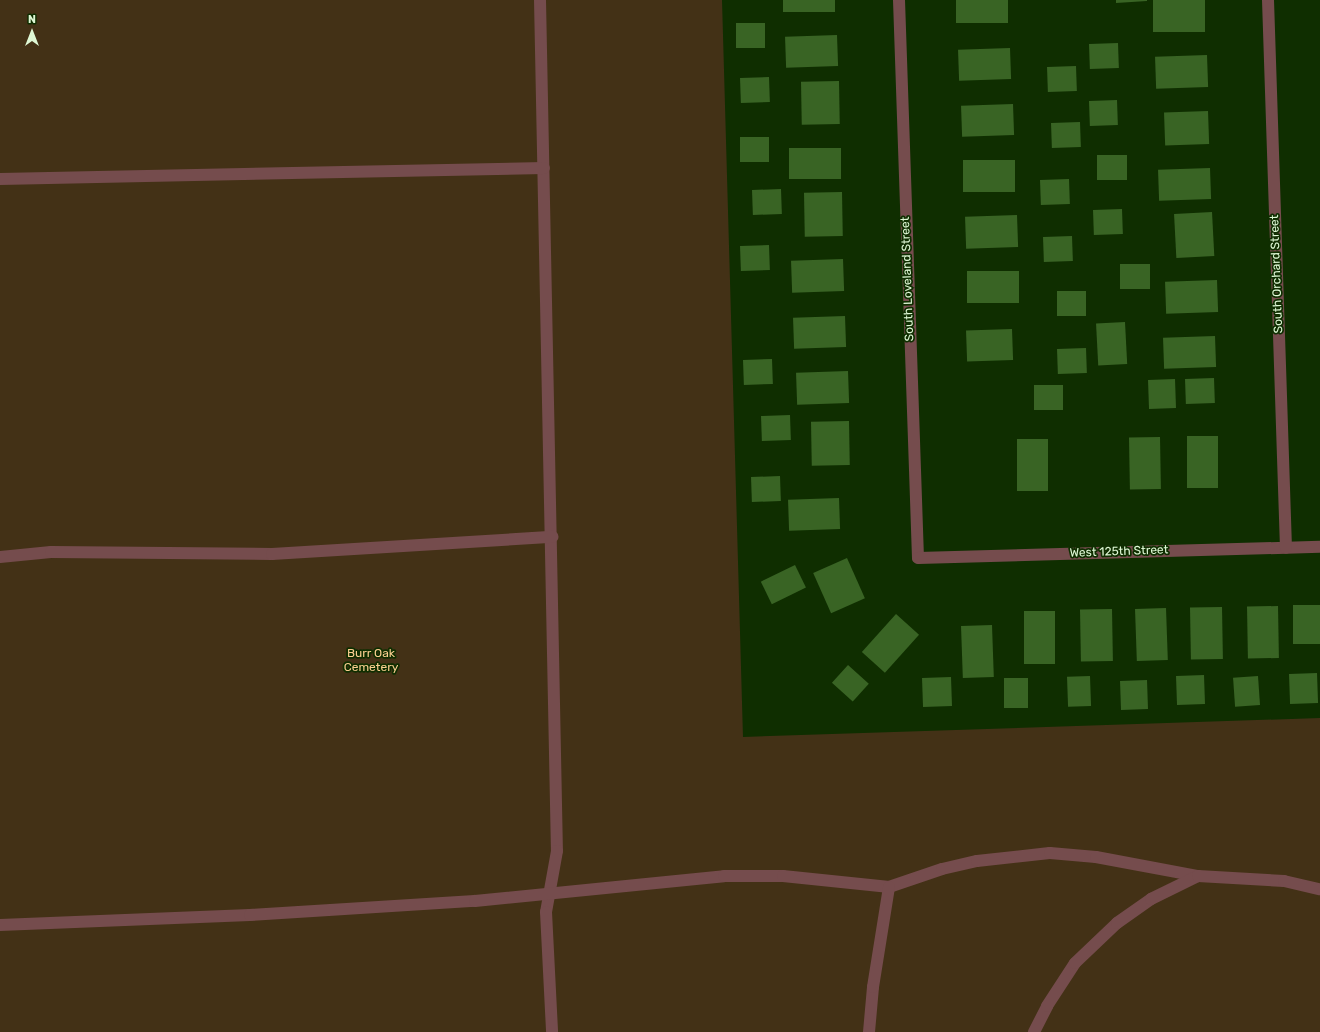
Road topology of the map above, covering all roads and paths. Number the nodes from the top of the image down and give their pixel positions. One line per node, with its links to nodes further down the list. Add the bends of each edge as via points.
1 (540, 0): 4 (street)
2 (899, 0): 10 (street, South Loveland Street)
3 (1268, 0): 8 (street, South Orchard Street)
4 (544, 168): 5 (street); 6 (street)
5 (0, 179)
6 (552, 537): 9 (street, via 272,554 51,552); 14 (street, via 557,851)
7 (1320, 547): 8 (street, West 125th Street)
8 (1286, 548): 10 (street, West 125th Street)
9 (0, 557)
10 (918, 558)
11 (1198, 876): 12 (street, via 1096,857 1050,853 977,861 942,869); 13 (street, via 1284,881); 18 (street, via 1151,899 1117,924 1075,963 1047,1006)
12 (889, 887): 14 (street, via 783,876 724,876); 17 (street, via 873,987)
13 (1320, 888)
14 (548, 894): 15 (street, via 250,915); 16 (street, via 546,912)
15 (0, 925)
16 (552, 1032)
17 (869, 1032)
18 (1034, 1032)

